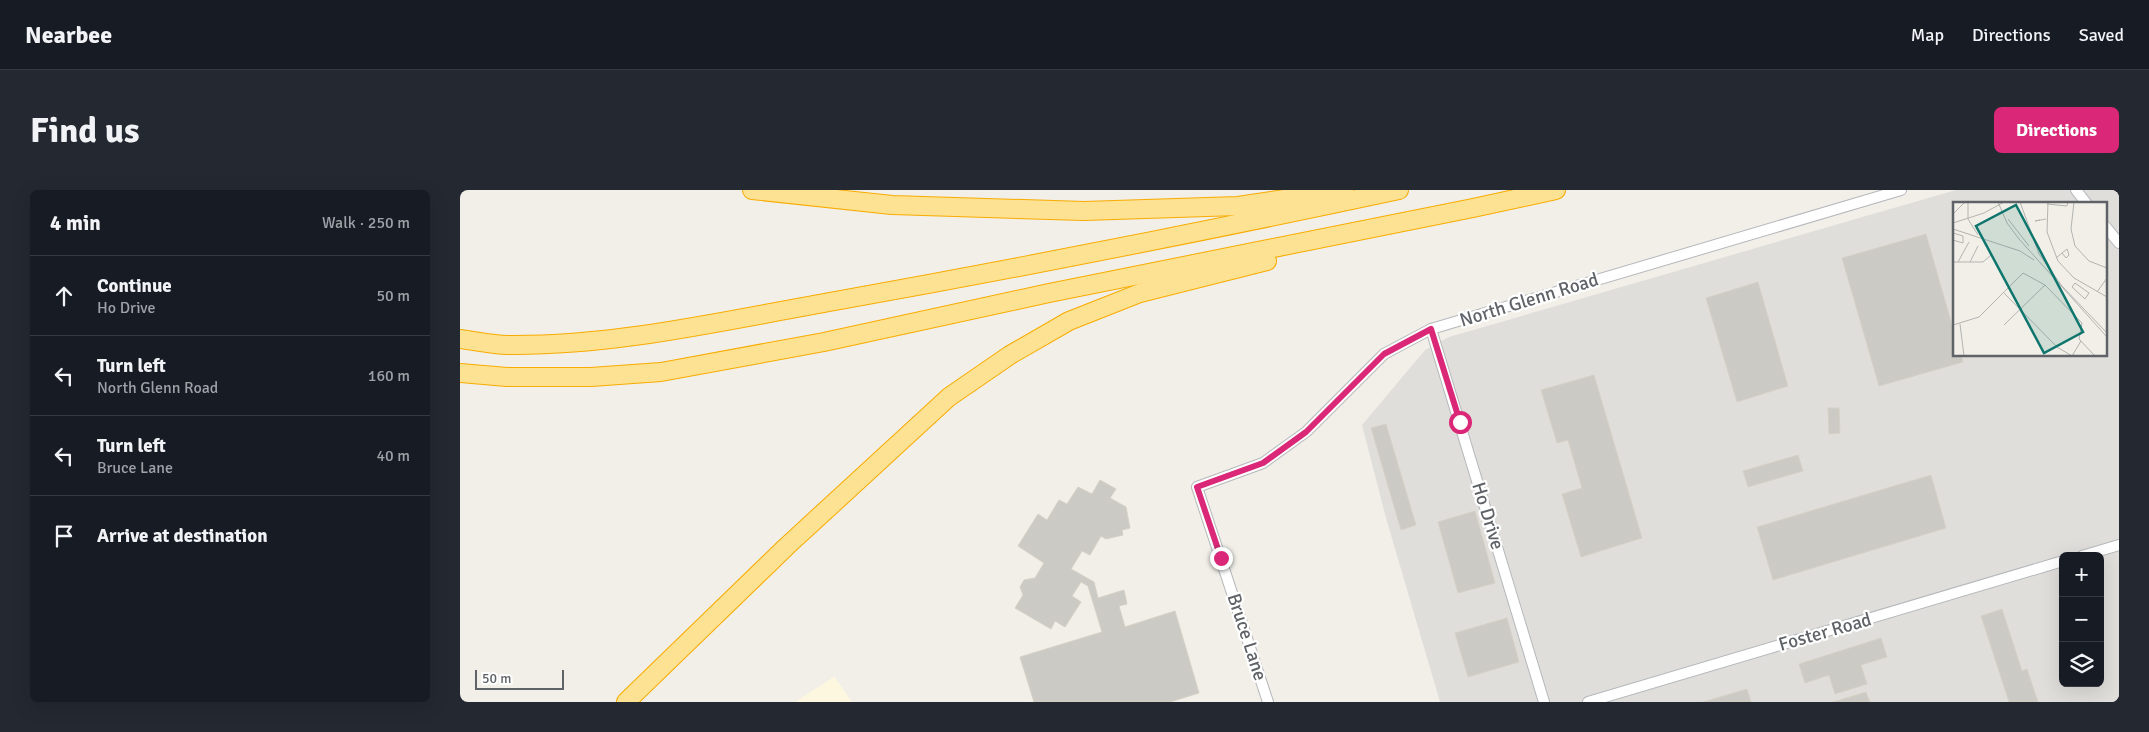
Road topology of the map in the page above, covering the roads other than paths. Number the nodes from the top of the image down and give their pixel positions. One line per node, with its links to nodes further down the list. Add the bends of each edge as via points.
1 (752, 190): 2 (highway, via 892,205 1084,211 1238,206)
2 (1344, 190)
3 (1399, 190): 12 (highway, via 983,274 680,329 592,342 505,345)
4 (1556, 190): 8 (highway)
5 (1901, 190): 11 (street, North Glenn Road)
6 (2076, 190): 7 (street)
7 (2085, 202)
8 (1473, 208): 13 (highway, via 824,342 662,372 591,377 507,377); 18 (highway, via 1140,293 1068,321 949,397)
9 (2106, 227): 10 (street)
10 (2119, 242)
11 (1431, 329): 14 (street, North Glenn Road, via 1384,354 1306,432 1263,463); 22 (street, Ho Drive)
12 (460, 339)
13 (460, 373)
14 (1197, 487): 21 (street, Bruce Lane)
15 (2119, 545): 16 (street)
16 (2095, 552)
17 (2059, 562): 23 (street, Foster Road)
18 (645, 683): 19 (highway); 20 (highway)
19 (620, 702)
20 (626, 702)
21 (1268, 702)
22 (1544, 702)
23 (1588, 702)

